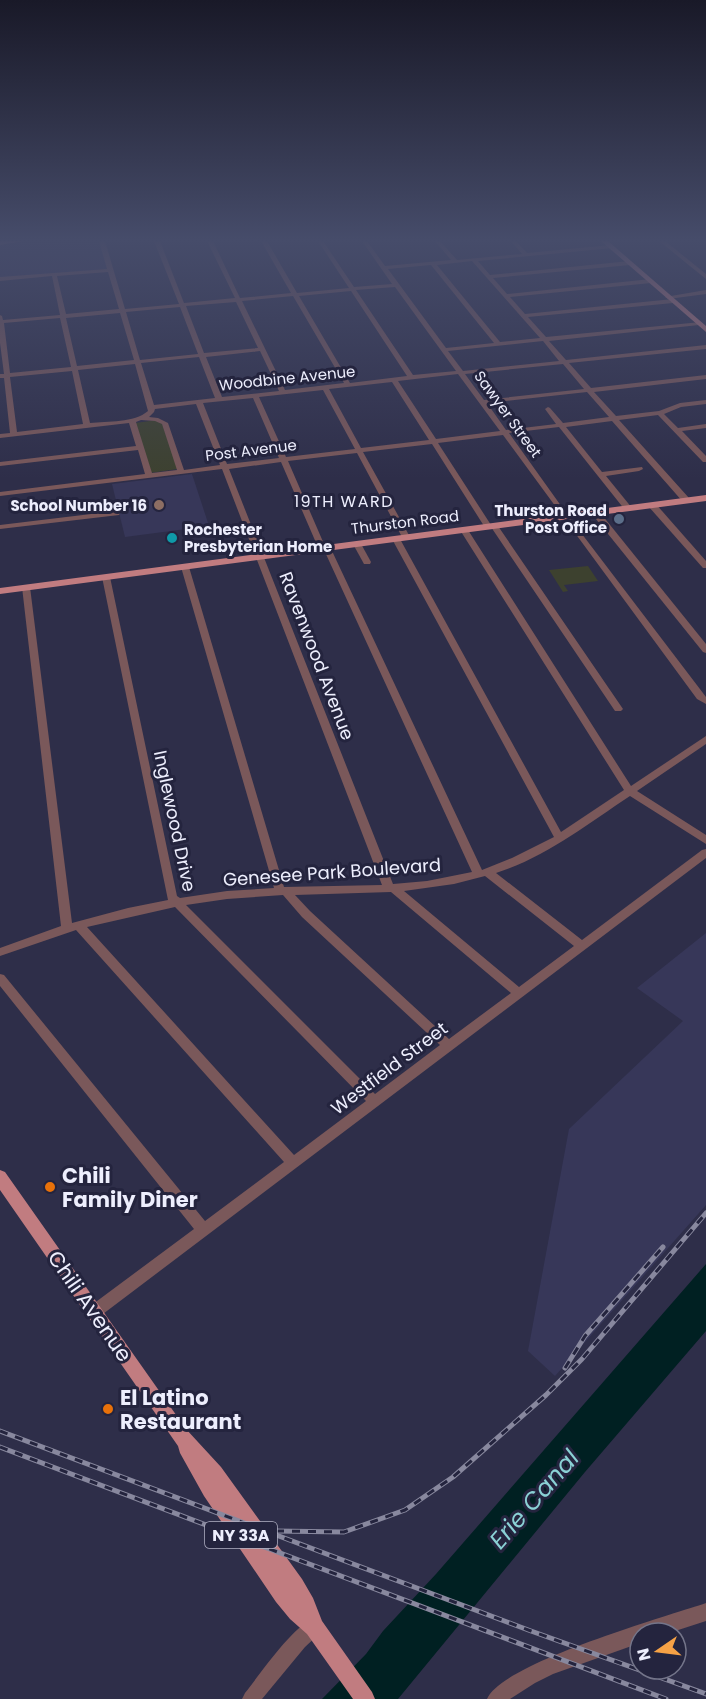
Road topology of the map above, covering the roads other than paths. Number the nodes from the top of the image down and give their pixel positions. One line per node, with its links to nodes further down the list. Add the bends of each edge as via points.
1 (18, 320): 12 (street)
2 (64, 320): 23 (street)
3 (126, 320): 21 (street)
4 (188, 320): 20 (street)
5 (248, 320): 18 (street)
6 (310, 320): 29 (street)
7 (373, 320): 27 (street)
8 (422, 320): 19 (street, Sawyer Street)
9 (479, 320): 16 (street)
10 (528, 320): 15 (street)
11 (696, 320): 13 (main road)
12 (0, 322): 25 (street)
13 (699, 323): 14 (main road); 15 (street)
14 (706, 330)
15 (544, 339): 16 (street); 22 (street)
16 (498, 344): 19 (street)
17 (706, 347): 22 (street, Woodbine Avenue)
18 (262, 349): 20 (street); 32 (street)
19 (444, 350): 24 (street, Sawyer Street)
20 (202, 355): 21 (street); 34 (street)
21 (139, 362): 23 (street); 38 (street)
22 (564, 362): 24 (street, Woodbine Avenue); 31 (street)
23 (75, 368): 25 (street); 45 (street)
24 (461, 373): 27 (street, Woodbine Avenue); 36 (street, Sawyer Street)
25 (4, 375): 49 (street)
26 (706, 377): 31 (street)
27 (412, 378): 28 (street, Woodbine Avenue)
28 (394, 380): 29 (street, Woodbine Avenue); 51 (street)
29 (348, 385): 30 (street, Woodbine Avenue)
30 (325, 388): 32 (street, Woodbine Avenue); 53 (street)
31 (589, 390): 36 (street); 42 (street)
32 (283, 392): 33 (street, Woodbine Avenue)
33 (255, 395): 34 (street, Woodbine Avenue); 54 (street)
34 (219, 399): 35 (street, Woodbine Avenue)
35 (199, 402): 38 (street, Woodbine Avenue); 57 (street, Ravenwood Avenue)
36 (482, 402): 48 (street, Sawyer Street)
37 (706, 402): 40 (street, Post Avenue, via 680,405)
38 (152, 408): 41 (street); 43 (street, via 148,416)
39 (548, 409): 44 (street)
40 (660, 413): 42 (street, Post Avenue); 47 (street)
41 (156, 419): 43 (street); 59 (street, via 165,424)
42 (614, 419): 44 (street, Post Avenue); 64 (street)
43 (134, 420): 45 (street); 52 (street)
44 (560, 425): 48 (street, Post Avenue); 60 (street)
45 (87, 426): 49 (street)
46 (706, 426): 47 (street)
47 (677, 430): 55 (street)
48 (505, 433): 51 (street, Post Avenue); 69 (street, Sawyer Street)
49 (14, 434): 50 (street)
50 (0, 436)
51 (434, 442): 53 (street, Post Avenue); 70 (street)
52 (140, 448): 56 (street); 61 (street)
53 (360, 451): 54 (street, Post Avenue); 73 (street)
54 (283, 460): 57 (street, Post Avenue); 75 (street)
55 (706, 460)
56 (0, 464)
57 (223, 467): 59 (street, Post Avenue); 76 (street, Ravenwood Avenue)
58 (639, 469): 60 (street)
59 (182, 472): 61 (street, Post Avenue)
60 (601, 474): 66 (street)
61 (149, 476): 62 (street, Post Avenue)
62 (0, 494)
63 (706, 498): 64 (main road, Thurston Road)
64 (686, 500): 65 (main road, Thurston Road)
65 (652, 505): 66 (main road, Thurston Road); 78 (street)
66 (628, 508): 67 (main road, Thurston Road)
67 (595, 512): 69 (main road, Thurston Road); 83 (street)
68 (116, 513): 71 (street)
69 (566, 516): 70 (main road, Thurston Road); 84 (street, Sawyer Street)
70 (491, 526): 72 (main road, Thurston Road); 85 (street)
71 (0, 527)
72 (464, 530): 73 (main road, Thurston Road); 87 (street)
73 (401, 538): 74 (main road, Thurston Road); 88 (street)
74 (357, 544): 75 (main road, Thurston Road); 77 (street)
75 (324, 548): 76 (main road, Thurston Road); 91 (street)
76 (259, 557): 79 (main road, Thurston Road); 92 (street, Ravenwood Avenue)
77 (367, 562)
78 (706, 566)
79 (185, 567): 80 (main road, Thurston Road); 93 (street)
80 (106, 577): 81 (main road, Thurston Road); 94 (street, Inglewood Drive)
81 (26, 587): 82 (main road, Thurston Road); 95 (street)
82 (0, 591)
83 (706, 650)
84 (706, 701)
85 (618, 709)
86 (706, 739): 87 (street, Genesee Park Boulevard)
87 (629, 791): 88 (street, Genesee Park Boulevard); 89 (street)
88 (560, 839): 91 (street, Genesee Park Boulevard)
89 (706, 840)
90 (706, 853): 96 (street, Westfield Street)
91 (483, 873): 92 (street, Genesee Park Boulevard); 96 (street)
92 (392, 889): 93 (street, Genesee Park Boulevard); 99 (street, Ravenwood Avenue)
93 (283, 891): 94 (street, Genesee Park Boulevard); 100 (street)
94 (176, 903): 95 (street, Genesee Park Boulevard); 101 (street, Inglewood Drive)
95 (73, 927): 97 (street, Genesee Park Boulevard); 102 (street)
96 (582, 946): 99 (street, Westfield Street)
97 (0, 952)
98 (0, 978): 104 (street)
99 (519, 993): 100 (street, Westfield Street)
100 (448, 1045): 101 (street, Westfield Street)
101 (375, 1102): 102 (street, Westfield Street)
102 (293, 1163): 104 (street, Westfield Street)
103 (0, 1177): 105 (main road, Chili Avenue / NY 33A)
104 (203, 1229): 105 (street, Westfield Street)
105 (94, 1312): 108 (main road, Chili Avenue / NY 33A, via 180,1435 210,1490 283,1595)
106 (706, 1612): 107 (street)
107 (680, 1621)
108 (314, 1627): 110 (street); 111 (main road, Chili Avenue / NY 33A)
109 (628, 1639): 112 (street, via 536,1672)
110 (251, 1699)
111 (365, 1699)
112 (496, 1699)

